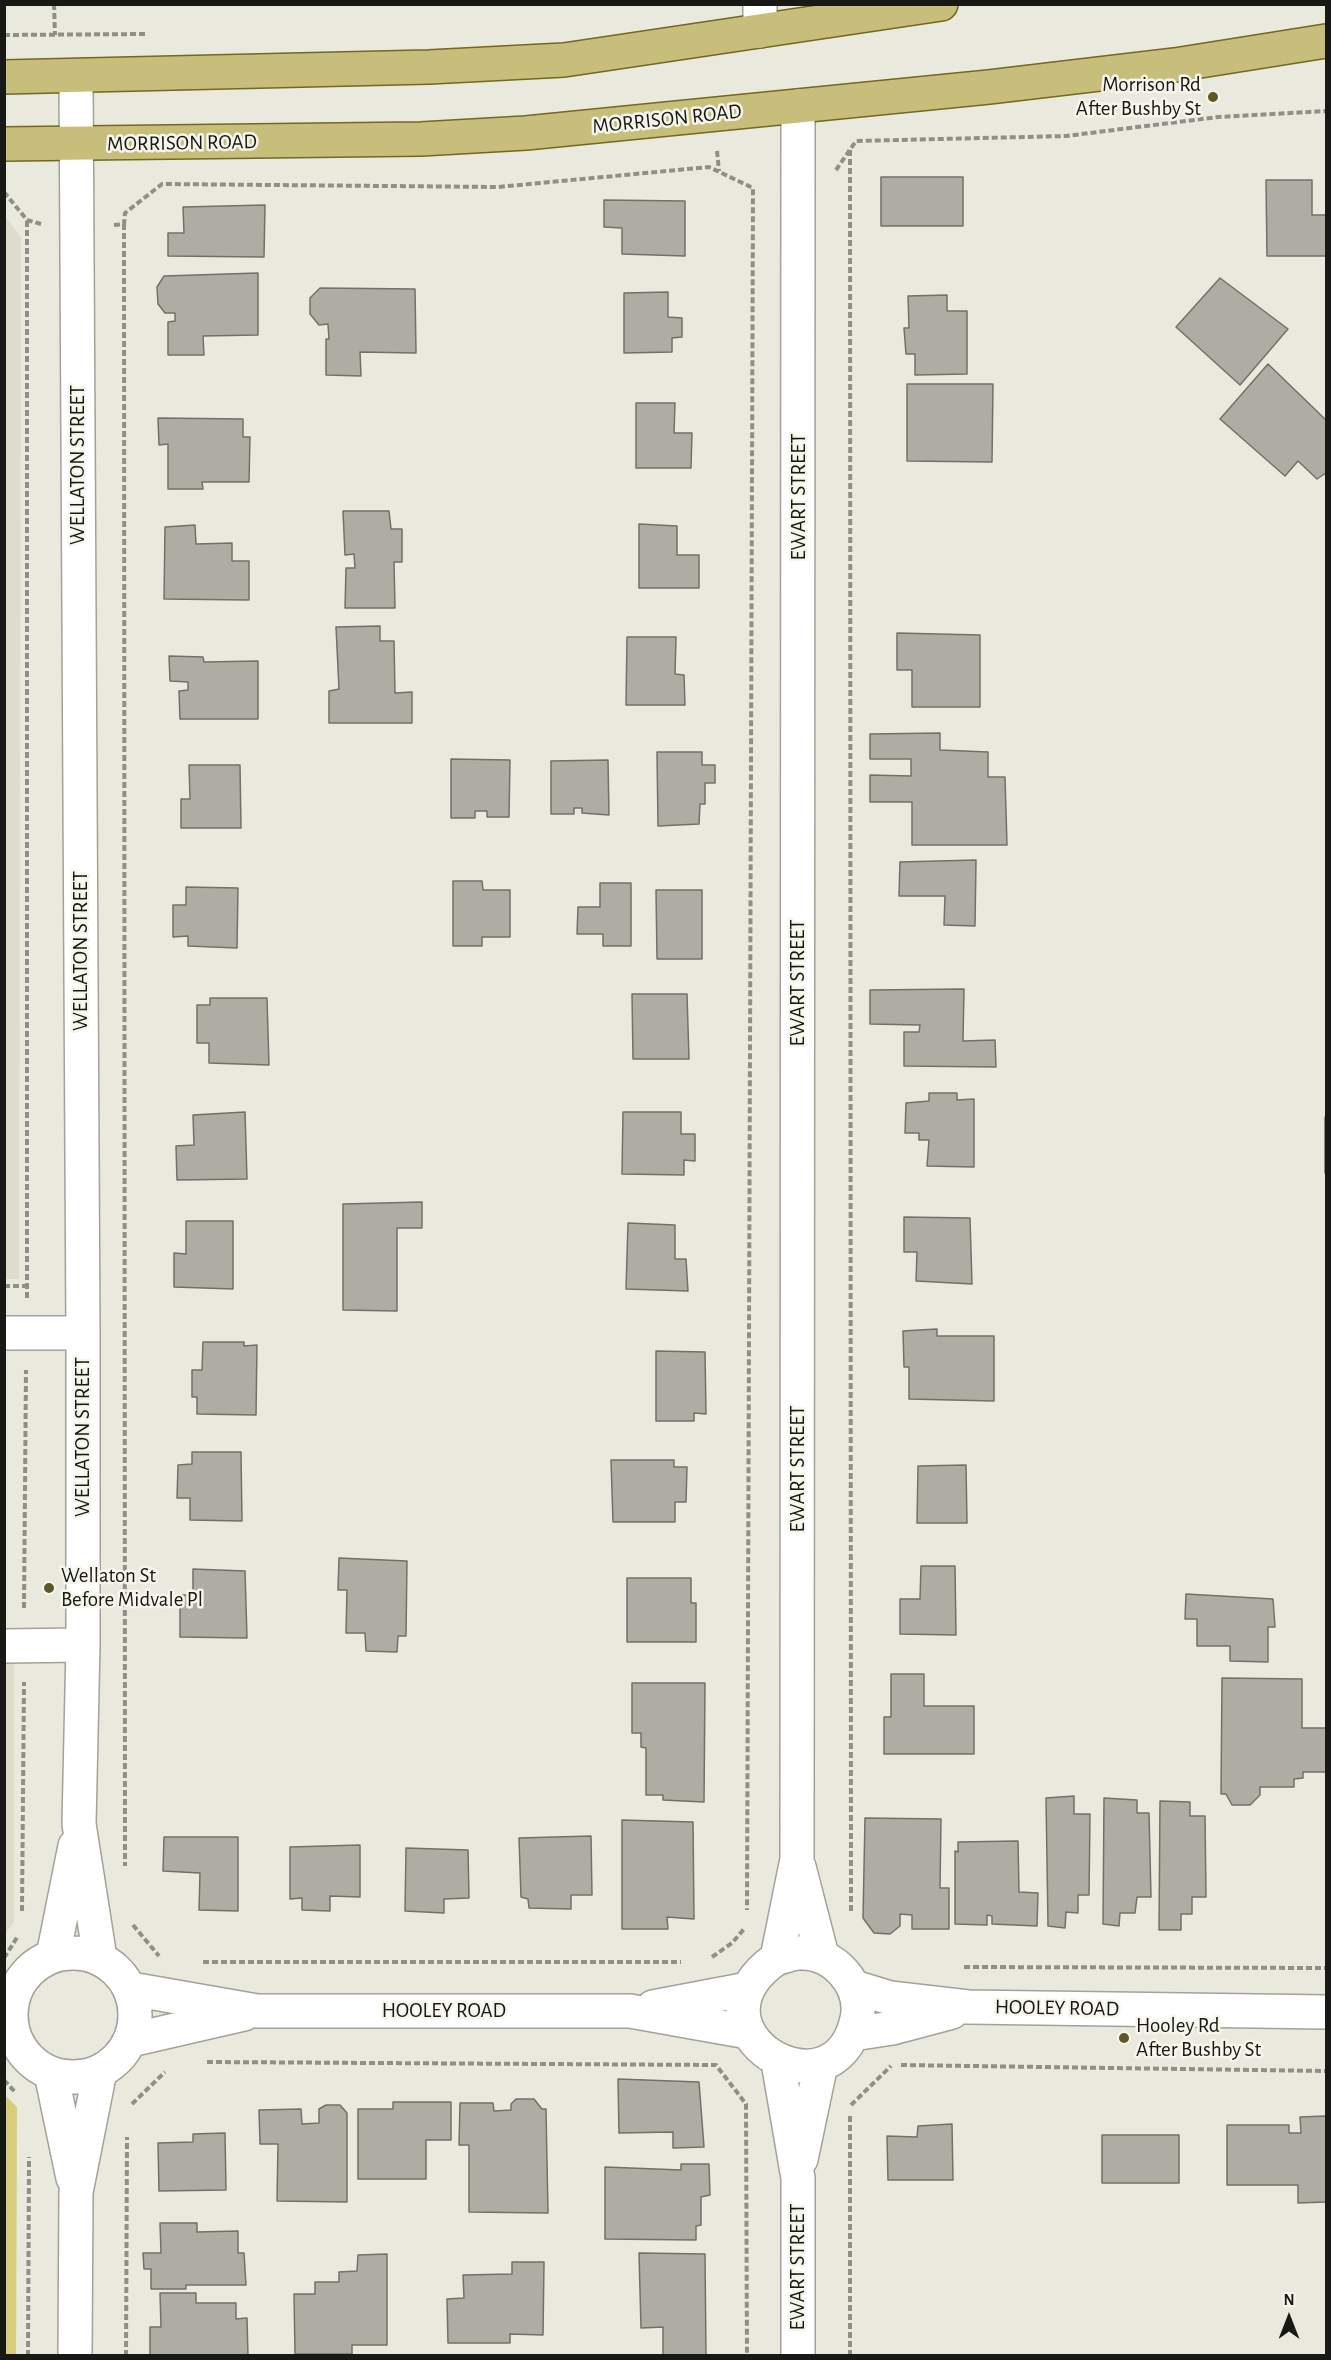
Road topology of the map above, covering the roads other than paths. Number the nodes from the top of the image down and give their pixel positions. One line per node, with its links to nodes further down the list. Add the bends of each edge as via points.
1 (941, 4): 2 (main road)
2 (760, 18): 5 (main road, via 564,60)
3 (1326, 41): 6 (main road, MORRISON ROAD, via 1175,65)
4 (4, 77): 5 (main road)
5 (76, 77): 8 (street, WELLATON STREET)
6 (798, 106): 8 (main road, MORRISON ROAD, via 526,133 421,139); 14 (street, EWART STREET)
7 (4, 144): 8 (main road, MORRISON ROAD)
8 (77, 144): 9 (street, WELLATON STREET)
9 (83, 1333): 10 (street); 11 (street, WELLATON STREET)
10 (4, 1334)
11 (83, 1645): 12 (street); 13 (street, WELLATON STREET)
12 (4, 1646)
13 (79, 1824): 15 (street, WELLATON STREET); 17 (street, WELLATON STREET)
14 (797, 1859): 16 (street, EWART STREET); 18 (street, EWART STREET)
15 (52, 1956): 17 (street, via 76,1953); 20 (street, via 33,1967)
16 (822, 1956): 18 (street, via 799,1953); 19 (street, via 841,1969)
17 (100, 1958): 21 (street, via 118,1971)
18 (777, 1958): 22 (street, via 759,1971)
19 (854, 1987): 23 (street, HOOLEY ROAD, via 890,1998); 28 (street, via 858,2010)
20 (11, 1988): 30 (street)
21 (131, 1989): 24 (street, HOOLEY ROAD); 29 (street, via 136,2014)
22 (748, 1989): 25 (street, HOOLEY ROAD); 27 (street, via 744,2010)
23 (968, 2007): 26 (street, HOOLEY ROAD); 28 (street, HOOLEY ROAD)
24 (257, 2011): 25 (street, HOOLEY ROAD); 29 (street, HOOLEY ROAD)
25 (630, 2011): 27 (street, HOOLEY ROAD)
26 (1326, 2012)
27 (748, 2032): 31 (street, via 760,2050)
28 (854, 2034): 32 (street, via 840,2052)
29 (131, 2040): 33 (street, via 118,2059)
30 (13, 2046): 34 (street)
31 (778, 2062): 32 (street, via 799,2067); 35 (street, EWART STREET)
32 (820, 2064): 35 (street, EWART STREET)
33 (100, 2072): 34 (street, via 76,2077); 36 (street)
34 (51, 2073): 36 (street)
35 (798, 2178): 38 (street, EWART STREET)
36 (76, 2192): 37 (street)
37 (75, 2355)
38 (798, 2355)

